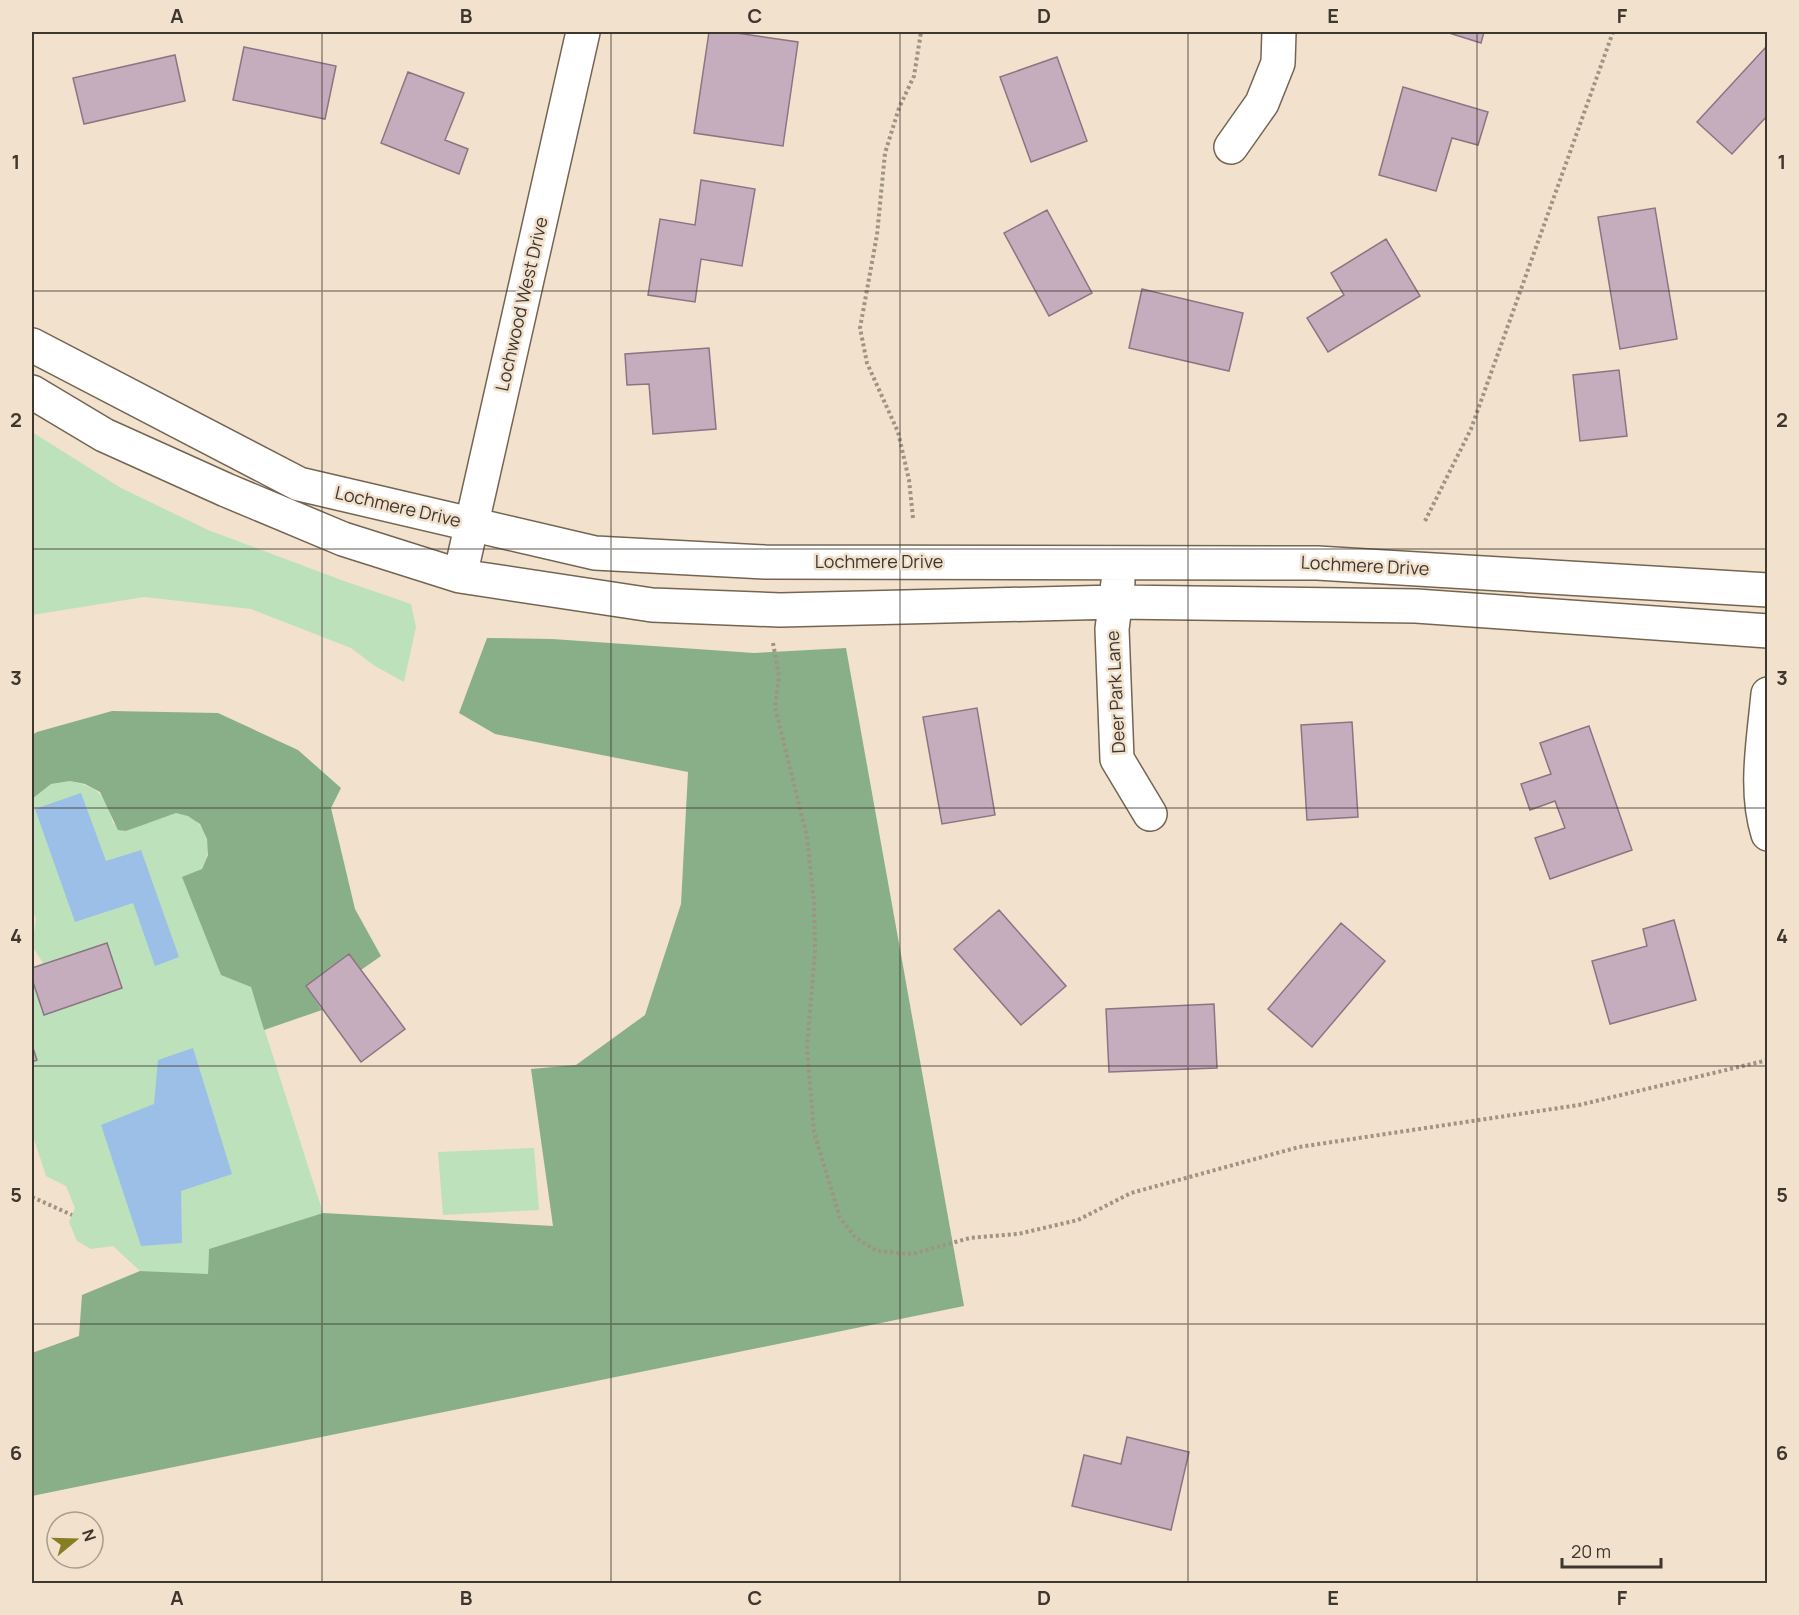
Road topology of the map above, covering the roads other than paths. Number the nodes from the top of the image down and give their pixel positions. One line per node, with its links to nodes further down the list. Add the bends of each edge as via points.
1 (583, 32): 6 (street, Lochwood West Drive)
2 (1279, 32): 3 (street, via 1278,63 1262,103)
3 (1231, 147)
4 (32, 345): 6 (street, Lochmere Drive, via 299,484)
5 (32, 392): 8 (street, Lochmere Drive, via 104,435 226,490 343,539)
6 (472, 525): 7 (street, Lochmere Drive, via 606,554 765,562); 8 (street, Lochwood West Drive)
7 (1120, 562): 9 (street, Lochmere Drive, via 1317,563); 10 (street, Deer Park Lane)
8 (460, 576): 10 (street, Lochmere Drive, via 652,605 765,610)
9 (1767, 590)
10 (1116, 602): 11 (street, Lochmere Drive, via 1416,606); 13 (street, Deer Park Lane, via 1112,629 1117,759)
11 (1767, 631)
12 (1767, 694): 14 (street, via 1761,782)
13 (1150, 814)
14 (1767, 834)

